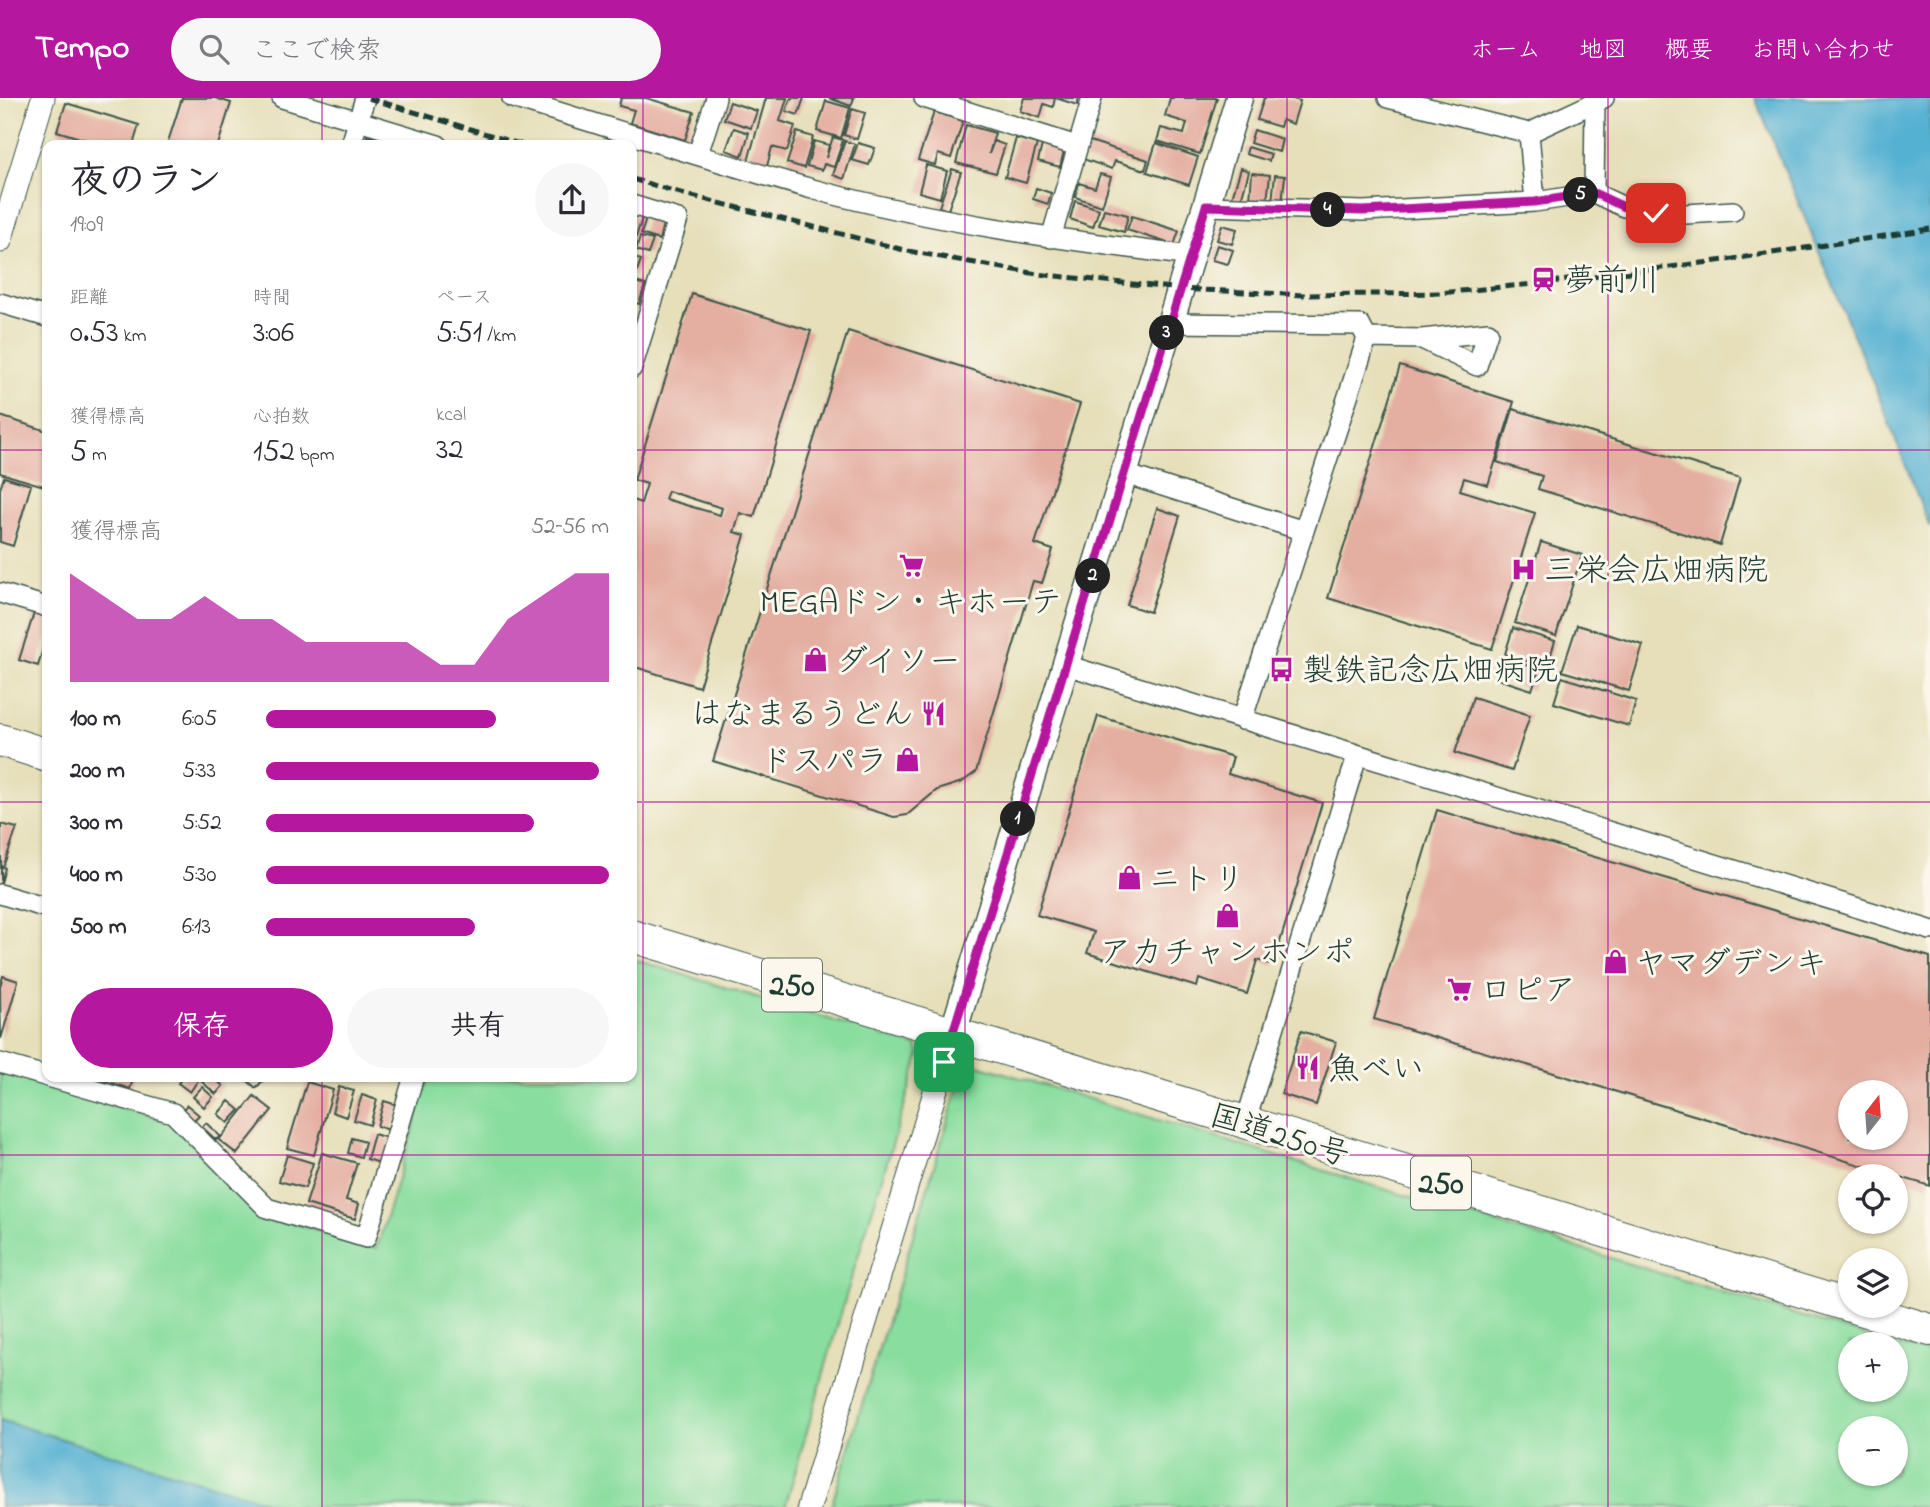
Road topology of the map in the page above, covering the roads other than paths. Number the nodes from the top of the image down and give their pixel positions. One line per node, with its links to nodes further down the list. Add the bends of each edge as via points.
1 (43, 98): 23 (street)
2 (282, 98): 11 (street)
3 (365, 98): 11 (street)
4 (512, 98): 16 (street)
5 (716, 98): 16 (street)
6 (924, 98): 15 (street)
7 (1092, 98): 15 (street)
8 (1240, 98): 19 (main road)
9 (1399, 99): 12 (street)
10 (1599, 100): 12 (street); 17 (street)
11 (358, 121): 13 (street); 14 (street)
12 (1529, 133): 18 (street)
13 (352, 140)
14 (421, 140)
15 (1077, 146): 22 (street)
16 (698, 154): 22 (street, via 817,190)
17 (1594, 193): 18 (street); 21 (street, via 1624,207 1656,213)
18 (1535, 202): 19 (street, via 1363,211)
19 (1206, 206): 24 (main road)
20 (637, 207): 30 (street, via 678,219)
21 (1733, 211)
22 (1051, 239): 24 (street)
23 (0, 241)
24 (1191, 256): 27 (main road)
25 (0, 303): 26 (street)
26 (42, 316)
27 (1171, 323): 28 (street, via 1360,325); 31 (main road)
28 (1367, 338): 29 (street); 32 (street)
29 (1422, 339)
30 (637, 345)
31 (1125, 474): 32 (street); 35 (main road)
32 (1304, 531): 36 (street)
33 (0, 593): 34 (street)
34 (42, 606)
35 (1066, 665): 36 (street); 44 (main road)
36 (1242, 720): 39 (street)
37 (0, 740): 38 (highway)
38 (42, 753)
39 (1357, 756): 42 (street); 49 (street)
40 (0, 894): 41 (street)
41 (42, 907)
42 (1930, 930)
43 (637, 938): 44 (highway, 国道250号 / 250)
44 (953, 1033): 49 (highway, 国道250号 / 250); 51 (street)
45 (0, 1063): 46 (street)
46 (42, 1074)
47 (74, 1082): 48 (street, via 173,1113 267,1208 366,1238)
48 (412, 1082)
49 (1245, 1124): 50 (highway, 国道250号 / 250)
50 (1930, 1330)
51 (809, 1507)

